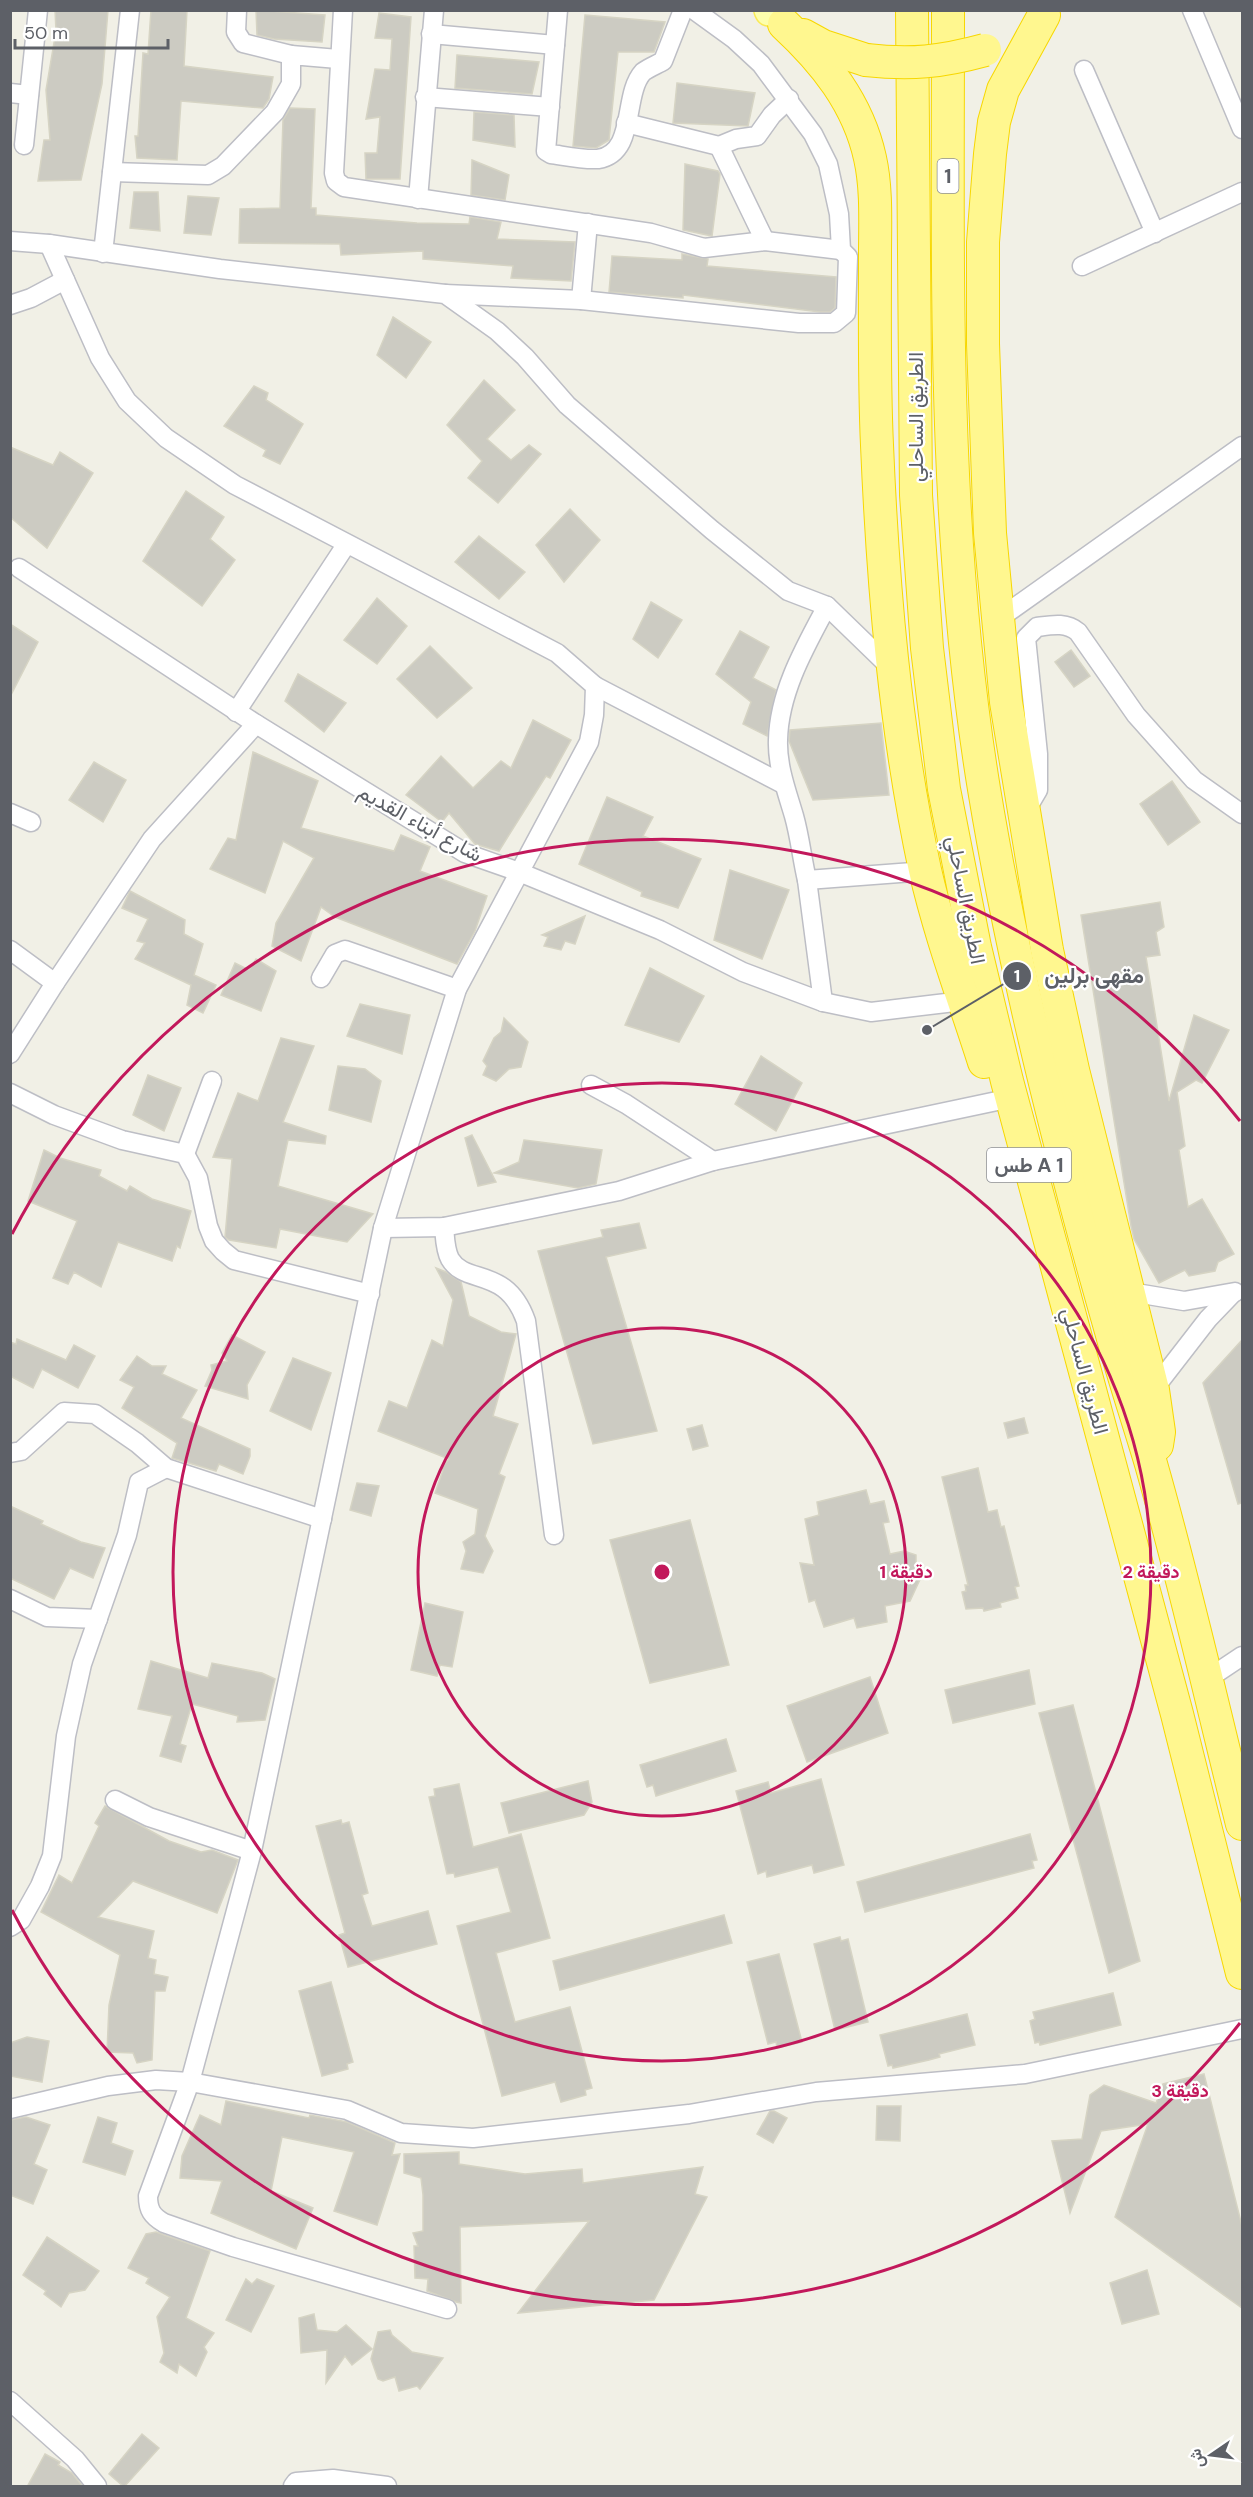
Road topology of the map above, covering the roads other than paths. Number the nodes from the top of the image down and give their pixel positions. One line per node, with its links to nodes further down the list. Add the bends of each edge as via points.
1 (38, 10): 20 (street)
2 (130, 10): 28 (street)
3 (237, 10): 16 (street, via 236,32 243,43)
4 (343, 10): 17 (street)
5 (434, 10): 14 (street)
6 (558, 10): 15 (street)
7 (683, 10): 24 (street, via 663,61 645,70 638,80)
8 (694, 10): 22 (street, via 761,64)
9 (912, 10): 43 (highway, الطريق الساحلي / 1)
10 (948, 10): 44 (highway, الطريق الساحلي / 1)
11 (1192, 10): 25 (street)
12 (1046, 13): 13 (highway, bridge, via 1016,35 984,50 946,61 906,64 866,60 823,46); 49 (highway, via 1003,90 990,154 983,242 983,344)
13 (772, 14): 50 (highway, via 814,52 836,80 858,119 871,159 875,205 877,443)
14 (432, 34): 15 (street); 21 (street)
15 (555, 45): 23 (street)
16 (291, 55): 17 (street); 28 (street, via 291,84 275,112 223,166 208,175)
17 (338, 59): 30 (street, via 336,182 357,190)
18 (1084, 70): 32 (street)
19 (10, 93): 20 (street)
20 (29, 95): 26 (street)
21 (425, 97): 23 (street); 30 (street)
22 (789, 99): 27 (street, via 757,136); 36 (street, via 828,164 839,214)
23 (550, 107): 24 (street, via 545,147 550,154 596,159 612,154)
24 (626, 123): 27 (street)
25 (1242, 129)
26 (24, 145)
27 (719, 146): 34 (street)
28 (112, 172): 37 (street)
29 (1242, 192): 32 (street)
30 (418, 199): 31 (street)
31 (588, 223): 34 (street, via 651,233 704,248); 41 (street)
32 (1155, 233): 38 (street)
33 (10, 241): 35 (street)
34 (765, 241): 36 (street)
35 (49, 244): 37 (street); 39 (street)
36 (841, 250): 41 (street, via 848,257 846,313 834,323)
37 (102, 253): 40 (street)
38 (1082, 266)
39 (65, 280): 42 (street); 46 (street, via 100,358 122,393 158,431 235,485)
40 (445, 294): 41 (street); 48 (street, via 497,332 567,405 712,530 788,591)
41 (581, 300)
42 (10, 305)
43 (916, 340): 73 (highway, الطريق الساحلي / طس A 1, via 916,495 927,648 944,789 975,947)
44 (950, 342): 83 (highway, الطريق الساحلي / طس A 1, via 954,500 964,633 986,799 1014,950 1051,1101 1110,1330)
45 (1242, 446): 49 (street)
46 (346, 545): 51 (street, via 557,653); 52 (street)
47 (19, 568): 52 (street, شارع أبناء القديم)
48 (827, 606): 50 (street); 54 (street, via 801,653 784,703 778,740)
49 (997, 620): 56 (highway)
50 (891, 668): 59 (highway)
51 (595, 686): 54 (street); 60 (street, via 589,742)
52 (236, 712): 53 (street, شارع أبناء القديم)
53 (256, 724): 60 (street, شارع أبناء القديم, via 465,853); 64 (street, via 152,839)
54 (783, 784): 61 (street)
55 (10, 813): 58 (street)
56 (1024, 814): 57 (street, via 1038,790 1026,638 1037,627 1056,624 1071,626 1078,632 1136,715 1194,780); 78 (highway, via 1072,1070)
57 (1242, 814)
58 (31, 822)
59 (926, 871): 61 (street); 66 (highway)
60 (519, 872): 65 (street); 67 (street, شارع أبناء القديم, via 660,930 743,972)
61 (807, 880): 67 (street)
62 (10, 950): 64 (street)
63 (321, 978): 65 (street, via 335,954 345,950)
64 (55, 983): 68 (street)
65 (457, 989): 77 (street)
66 (963, 1001): 67 (street, شارع أبناء القديم, via 871,1012); 72 (highway)
67 (822, 1002)
68 (10, 1054)
69 (212, 1081): 74 (street)
70 (591, 1085): 75 (street)
71 (10, 1093): 74 (street, via 54,1115 122,1140)
72 (997, 1101): 73 (highway); 75 (street)
73 (1025, 1150): 95 (highway, الطريق الساحلي / طس A 1, via 1177,1714)
74 (184, 1154): 80 (street, via 198,1178 214,1241 234,1260)
75 (713, 1161): 76 (street, via 619,1191)
76 (444, 1227): 77 (street); 86 (street, via 452,1262 497,1282 520,1304 526,1321)
77 (383, 1228): 80 (street)
78 (1130, 1292): 79 (street, via 1184,1301); 81 (highway)
79 (1237, 1292): 81 (street, via 1201,1327)
80 (370, 1294): 85 (street)
81 (1153, 1390): 83 (highway, via 1159,1432)
82 (10, 1453): 84 (street, via 21,1451 64,1412 95,1414)
83 (1152, 1466): 90 (highway, الطريق الساحلي / طس A 1)
84 (166, 1468): 85 (street); 88 (street, via 139,1482 127,1535)
85 (322, 1519): 93 (street)
86 (554, 1535)
87 (10, 1599): 88 (street, via 47,1617)
88 (98, 1619): 94 (street, via 82,1664 66,1736 52,1856 21,1920)
89 (1242, 1656): 90 (street)
90 (1206, 1680): 92 (highway, الطريق الساحلي / طس A 1)
91 (115, 1800): 93 (street, via 149,1817)
92 (1242, 1824)
93 (252, 1851): 97 (street)
94 (10, 1927)
95 (1242, 1973)
96 (1242, 2029): 97 (street, via 1025,2074 816,2092 689,2114 473,2138 401,2133 346,2110)
97 (190, 2082): 98 (street, via 156,2080 108,2086); 99 (street, via 152,2179 148,2208 154,2217 233,2247)
98 (10, 2109)
99 (447, 2309)
100 (10, 2401): 101 (street, via 75,2459)
101 (97, 2487)
102 (293, 2487): 103 (street, via 296,2482 333,2479)
103 (387, 2487)

